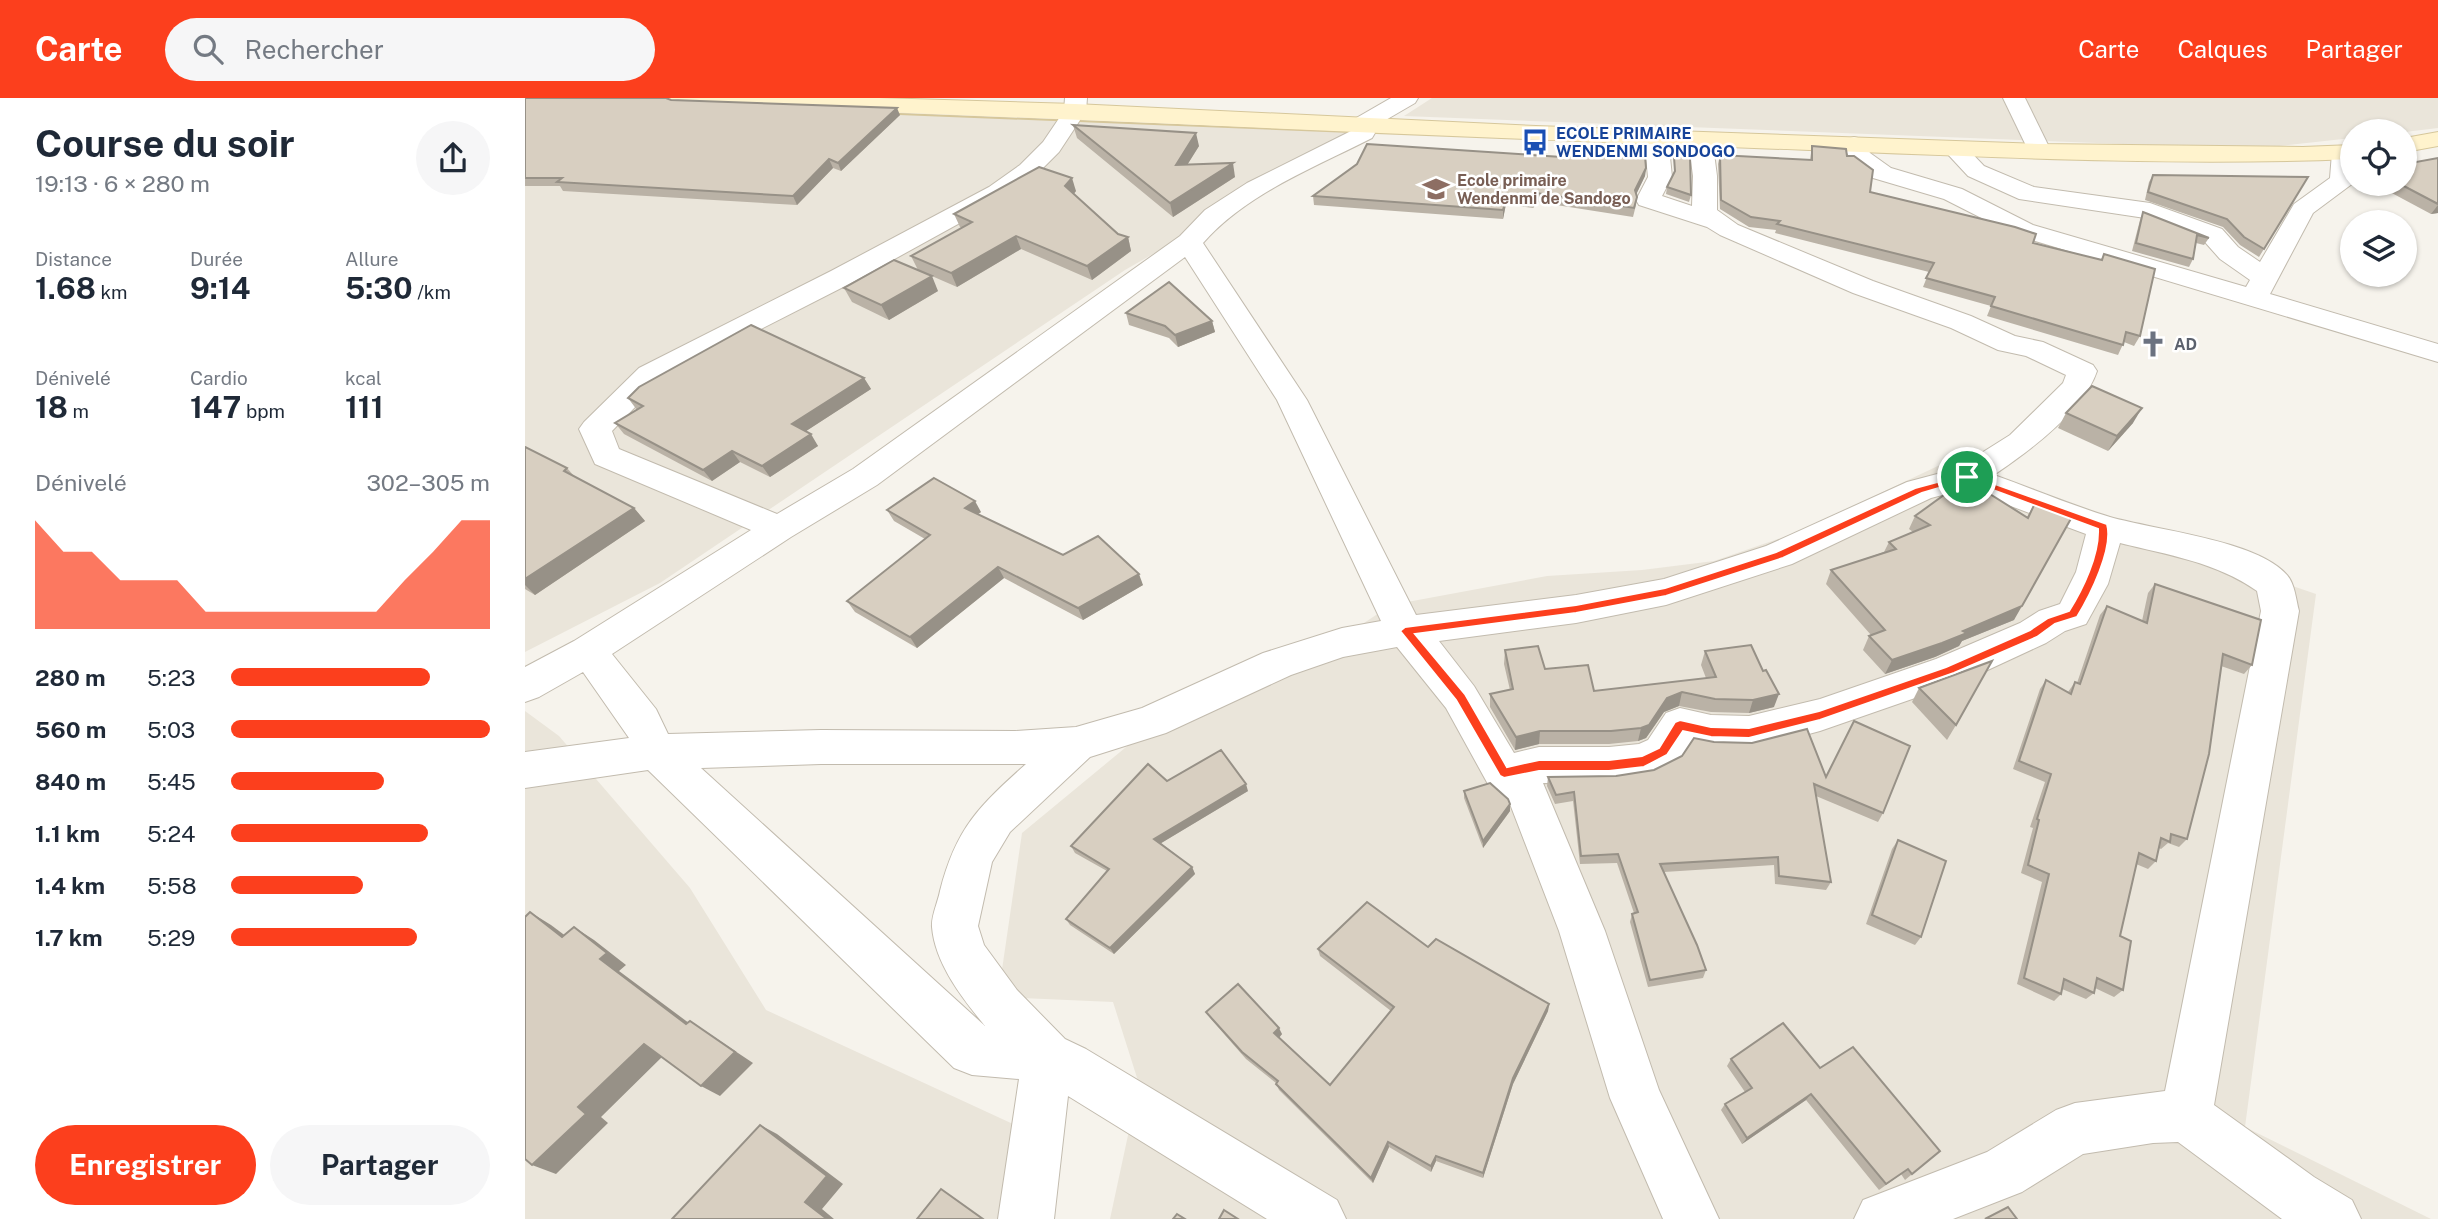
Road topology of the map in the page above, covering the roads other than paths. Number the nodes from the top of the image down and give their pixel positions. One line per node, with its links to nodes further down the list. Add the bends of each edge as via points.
1 (676, 98): 4 (street)
2 (1407, 98): 5 (street)
3 (2014, 98): 12 (street)
4 (1076, 105): 5 (street); 21 (street, via 1051,147 998,192 650,374 595,429 606,456)
5 (1359, 125): 6 (street); 16 (street, via 1364,133 1256,188 1214,215)
6 (1656, 137): 7 (street); 15 (street, via 1660,177 1648,200)
7 (1700, 138): 10 (street); 15 (street, via 1706,176 1704,213)
8 (2438, 139): 9 (street)
9 (2417, 143)
10 (1854, 144): 11 (street); 17 (street, via 1860,157 1882,173 1953,194 2024,230 2140,267)
11 (1954, 148): 12 (street); 17 (street, via 1976,170 2028,194 2150,211 2213,235)
12 (2039, 151): 13 (street)
13 (2340, 153)
14 (2340, 182): 17 (street, via 2303,209)
15 (1711, 220): 19 (street, via 1863,287 2008,344 2033,348 2083,371 2077,386 2021,442)
16 (1189, 242): 21 (street, via 865,477); 22 (street, via 1292,400)
17 (2259, 288): 18 (street)
18 (2438, 354)
19 (1967, 477): 20 (street); 22 (street, via 1919,490 1779,555 1666,592 1576,609)
20 (2103, 527): 28 (street, via 2104,541 2073,614 1950,670 1820,716 1749,733 1680,725 1663,752 1644,761 1539,765); 30 (street, via 2247,566 2274,584 2280,611)
21 (779, 528): 23 (street)
22 (1405, 631): 25 (street, via 1342,643 1277,664 1152,721); 28 (street, via 1460,697)
23 (588, 652): 24 (street); 26 (street, via 642,721)
24 (525, 686)
25 (1076, 744): 26 (street); 29 (street, via 995,819 971,858 955,926 963,956 1000,1007)
26 (656, 752): 27 (street); 29 (street, via 972,1050)
27 (525, 770)
28 (1504, 773): 33 (street, via 1527,793 1582,931 1636,1098)
29 (1047, 1057): 31 (street); 32 (street)
30 (2186, 1116): 34 (street, via 2075,1129 2003,1172); 35 (street)
31 (1026, 1219)
32 (1318, 1219)
33 (1691, 1219)
34 (1882, 1219)
35 (2333, 1219)

